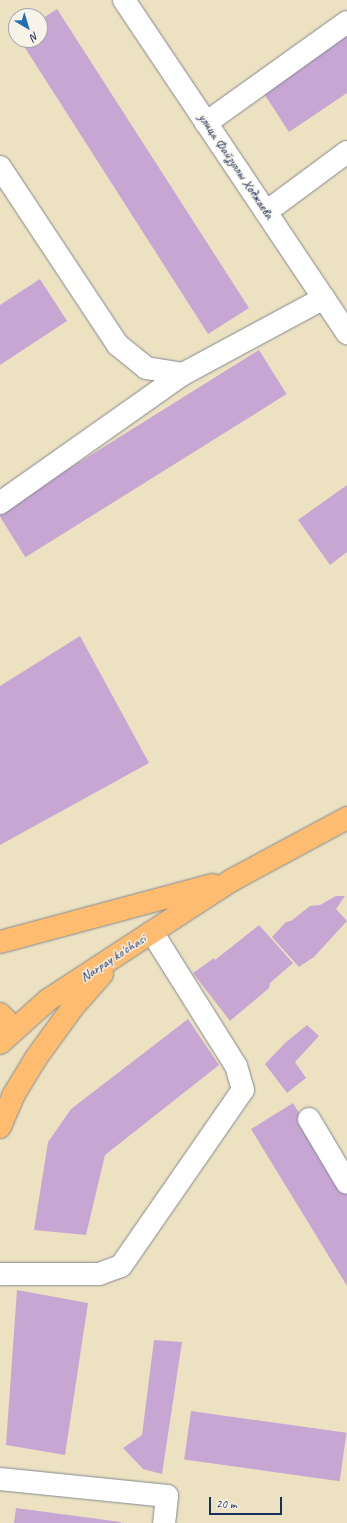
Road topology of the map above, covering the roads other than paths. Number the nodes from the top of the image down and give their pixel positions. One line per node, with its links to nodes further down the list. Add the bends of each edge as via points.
1 (124, 0): 3 (street, улица Файзуллы Ходжаева)
2 (347, 22): 3 (street)
3 (206, 123): 6 (street, улица Файзуллы Ходжаева)
4 (347, 152): 6 (street)
5 (0, 168): 9 (street, via 118,345 146,368)
6 (266, 212): 7 (street, улица Файзуллы Ходжаева)
7 (324, 298): 8 (street, улица Файзуллы Ходжаева); 9 (street)
8 (347, 333)
9 (183, 374): 10 (street)
10 (0, 503)
11 (347, 818): 12 (main road, Narpay ko'chasi)
12 (232, 880): 13 (main road, Narpay ko'chasi); 15 (main road, Narpay ko'chasi)
13 (77, 921): 14 (main road); 16 (main road, Narpay ko'chasi)
14 (0, 927)
15 (152, 932): 17 (main road, Narpay ko'chasi); 22 (street, via 236,1066 242,1090 121,1266 99,1274)
16 (0, 942)
17 (124, 950): 18 (main road, Narpay ko'chasi); 20 (main road, via 72,1007 36,1058 13,1096)
18 (5, 1029)
19 (309, 1119): 21 (street)
20 (0, 1127)
21 (347, 1183)
22 (0, 1274)
23 (0, 1479): 24 (street, via 167,1496)
24 (164, 1523)

